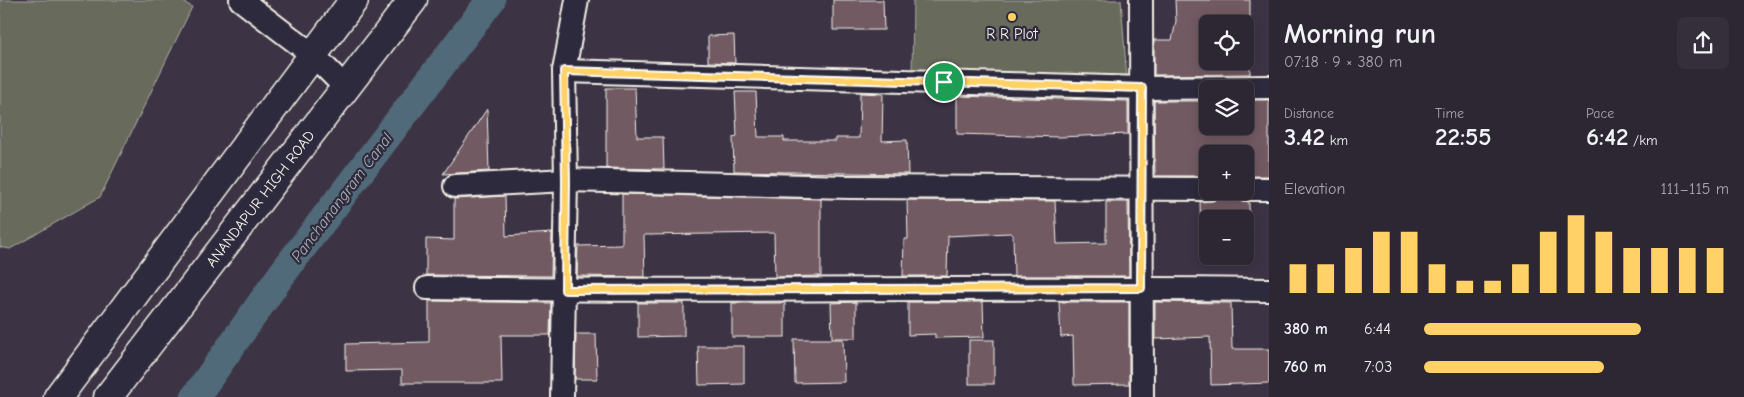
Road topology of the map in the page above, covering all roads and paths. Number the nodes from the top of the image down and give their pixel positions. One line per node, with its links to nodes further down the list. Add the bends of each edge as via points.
1 (241, 0): 6 (street)
2 (354, 0): 6 (main road)
3 (413, 0): 8 (main road, ANANDAPUR HIGH ROAD)
4 (578, 0): 7 (street)
5 (1141, 0): 10 (street)
6 (313, 55): 8 (street); 21 (main road)
7 (564, 71): 10 (street); 11 (street)
8 (345, 87): 22 (main road, ANANDAPUR HIGH ROAD)
9 (1269, 87): 10 (street)
10 (1142, 88): 16 (street)
11 (566, 180): 12 (street); 16 (street); 19 (street)
12 (455, 186)
13 (1199, 189): 16 (street)
14 (1254, 189): 15 (street)
15 (1269, 189)
16 (1140, 190): 18 (street)
17 (427, 288): 19 (street)
18 (1141, 288): 19 (street); 20 (street); 24 (street)
19 (565, 290): 23 (street)
20 (1269, 290)
21 (58, 397)
22 (108, 397)
23 (562, 397)
24 (1142, 397)

